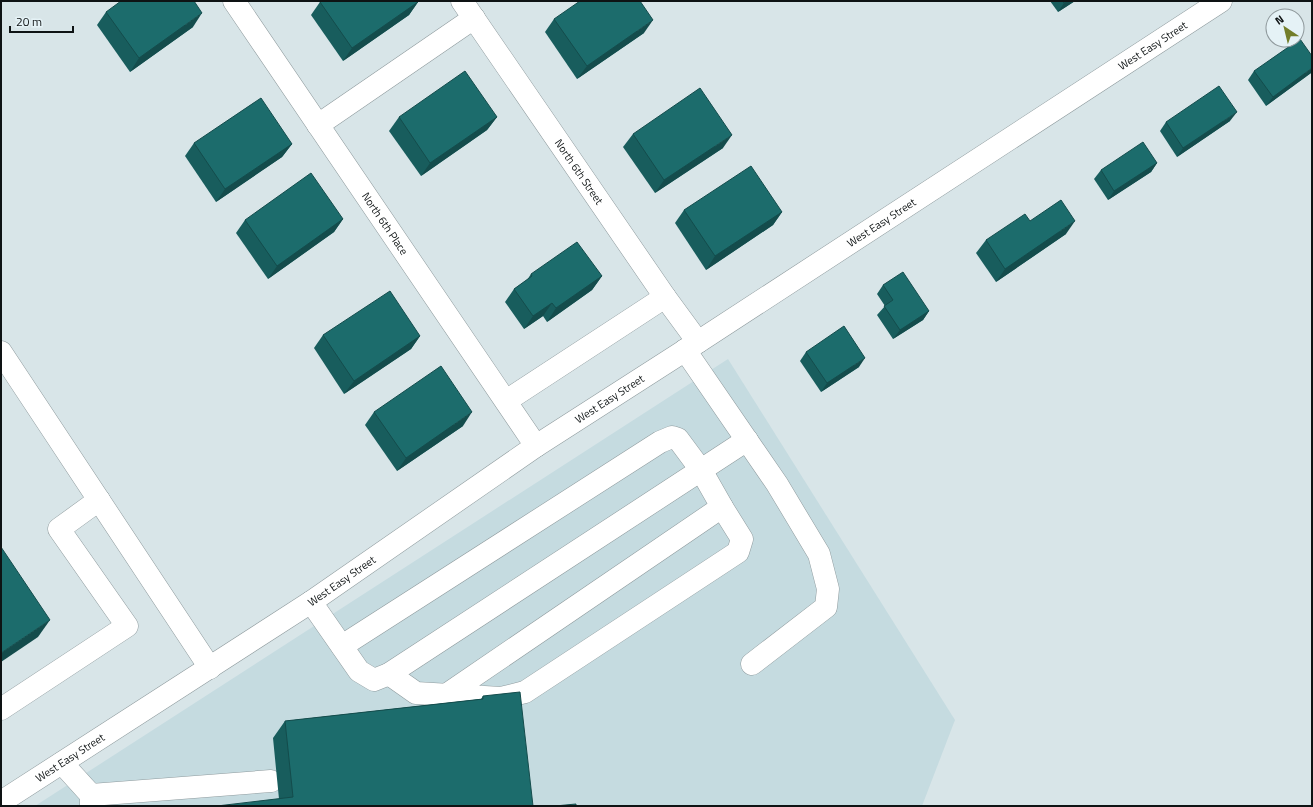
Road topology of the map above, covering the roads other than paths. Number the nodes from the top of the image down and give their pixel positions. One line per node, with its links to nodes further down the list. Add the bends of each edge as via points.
1 (234, 1): 4 (street, North 6th Place)
2 (1221, 1): 6 (street, West Easy Street)
3 (468, 10): 4 (street); 5 (street, North 6th Street)
4 (318, 125): 8 (street, North 6th Place)
5 (665, 297): 6 (street, North 6th Street); 8 (street)
6 (691, 346): 9 (street, North 6th Street); 10 (street, West Easy Street)
7 (1, 352): 12 (street)
8 (506, 401): 10 (street, North 6th Place)
9 (747, 440): 11 (street); 16 (street, North 6th Street, via 819,554 828,589 826,607)
10 (536, 446): 14 (street, West Easy Street)
11 (701, 470): 13 (street); 15 (street, via 678,439 672,437 660,442); 18 (street)
12 (99, 500): 17 (street); 20 (street, via 59,528 127,626)
13 (722, 507): 19 (street); 19 (street, via 742,538 738,552 525,692 501,698)
14 (311, 602): 15 (street); 17 (street, West Easy Street)
15 (342, 646): 18 (street, via 359,671 374,680)
16 (752, 664)
17 (210, 668): 21 (street, West Easy Street)
18 (389, 674): 19 (street, via 416,693)
19 (446, 695)
20 (1, 709)
21 (62, 763): 23 (street); 24 (street, West Easy Street)
22 (271, 781): 23 (street)
23 (91, 801)
24 (1, 802)

